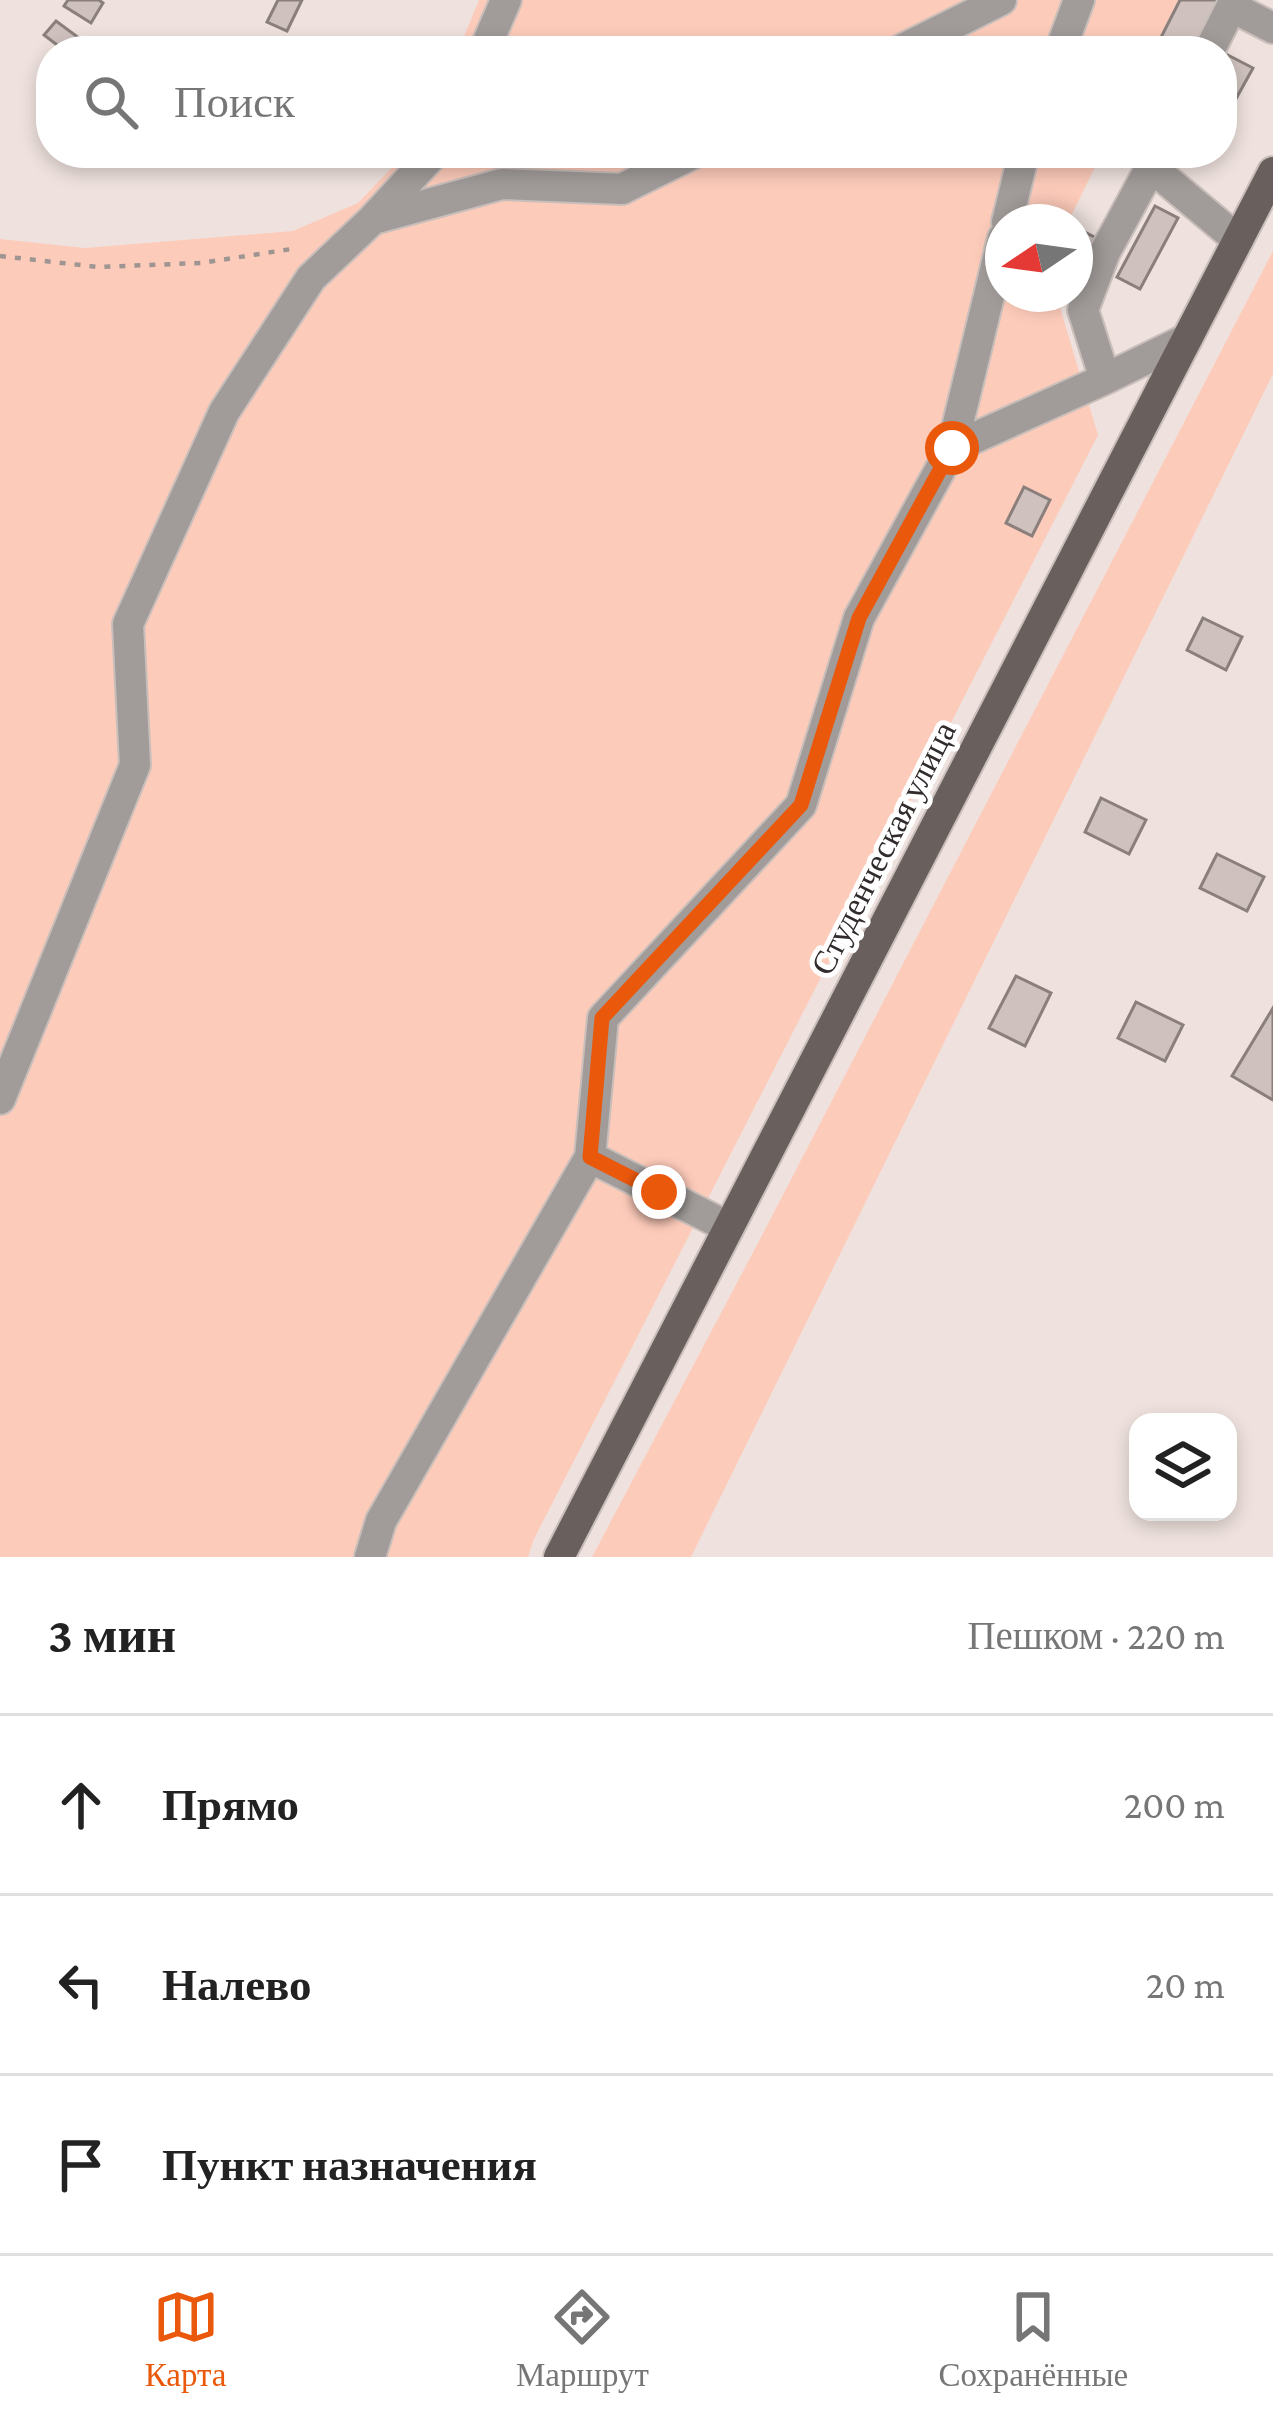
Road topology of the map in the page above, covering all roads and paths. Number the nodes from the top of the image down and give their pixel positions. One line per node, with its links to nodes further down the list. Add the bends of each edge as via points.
1 (506, 0): 6 (lane)
2 (1001, 0): 7 (lane)
3 (1079, 0): 8 (lane)
4 (1234, 3): 5 (lane); 9 (lane)
5 (1273, 28)
6 (490, 36)
7 (929, 36)
8 (1066, 36)
9 (1218, 36)
10 (420, 168): 17 (lane)
11 (664, 168): 17 (lane, via 622,189 502,184)
12 (1020, 168): 16 (lane)
13 (1150, 168): 23 (lane, via 1083,310)
14 (1162, 168): 18 (lane)
15 (1269, 192): 18 (main road, Студенческая улица)
16 (1011, 204)
17 (373, 219): 25 (lane, via 311,278 224,412 128,624 135,765)
18 (1238, 240): 22 (main road, Студенческая улица)
19 (305, 247): 20 (path, via 98,267)
20 (0, 256)
21 (985, 312): 24 (lane)
22 (1187, 338): 23 (lane); 27 (main road, Студенческая улица)
23 (1105, 380): 24 (lane)
24 (952, 448): 26 (lane, via 859,618 801,805 602,1018)
25 (0, 1099)
26 (590, 1157): 27 (lane); 28 (lane, via 381,1521)
27 (728, 1227): 29 (main road, Студенческая улица)
28 (370, 1557)
29 (559, 1557)

